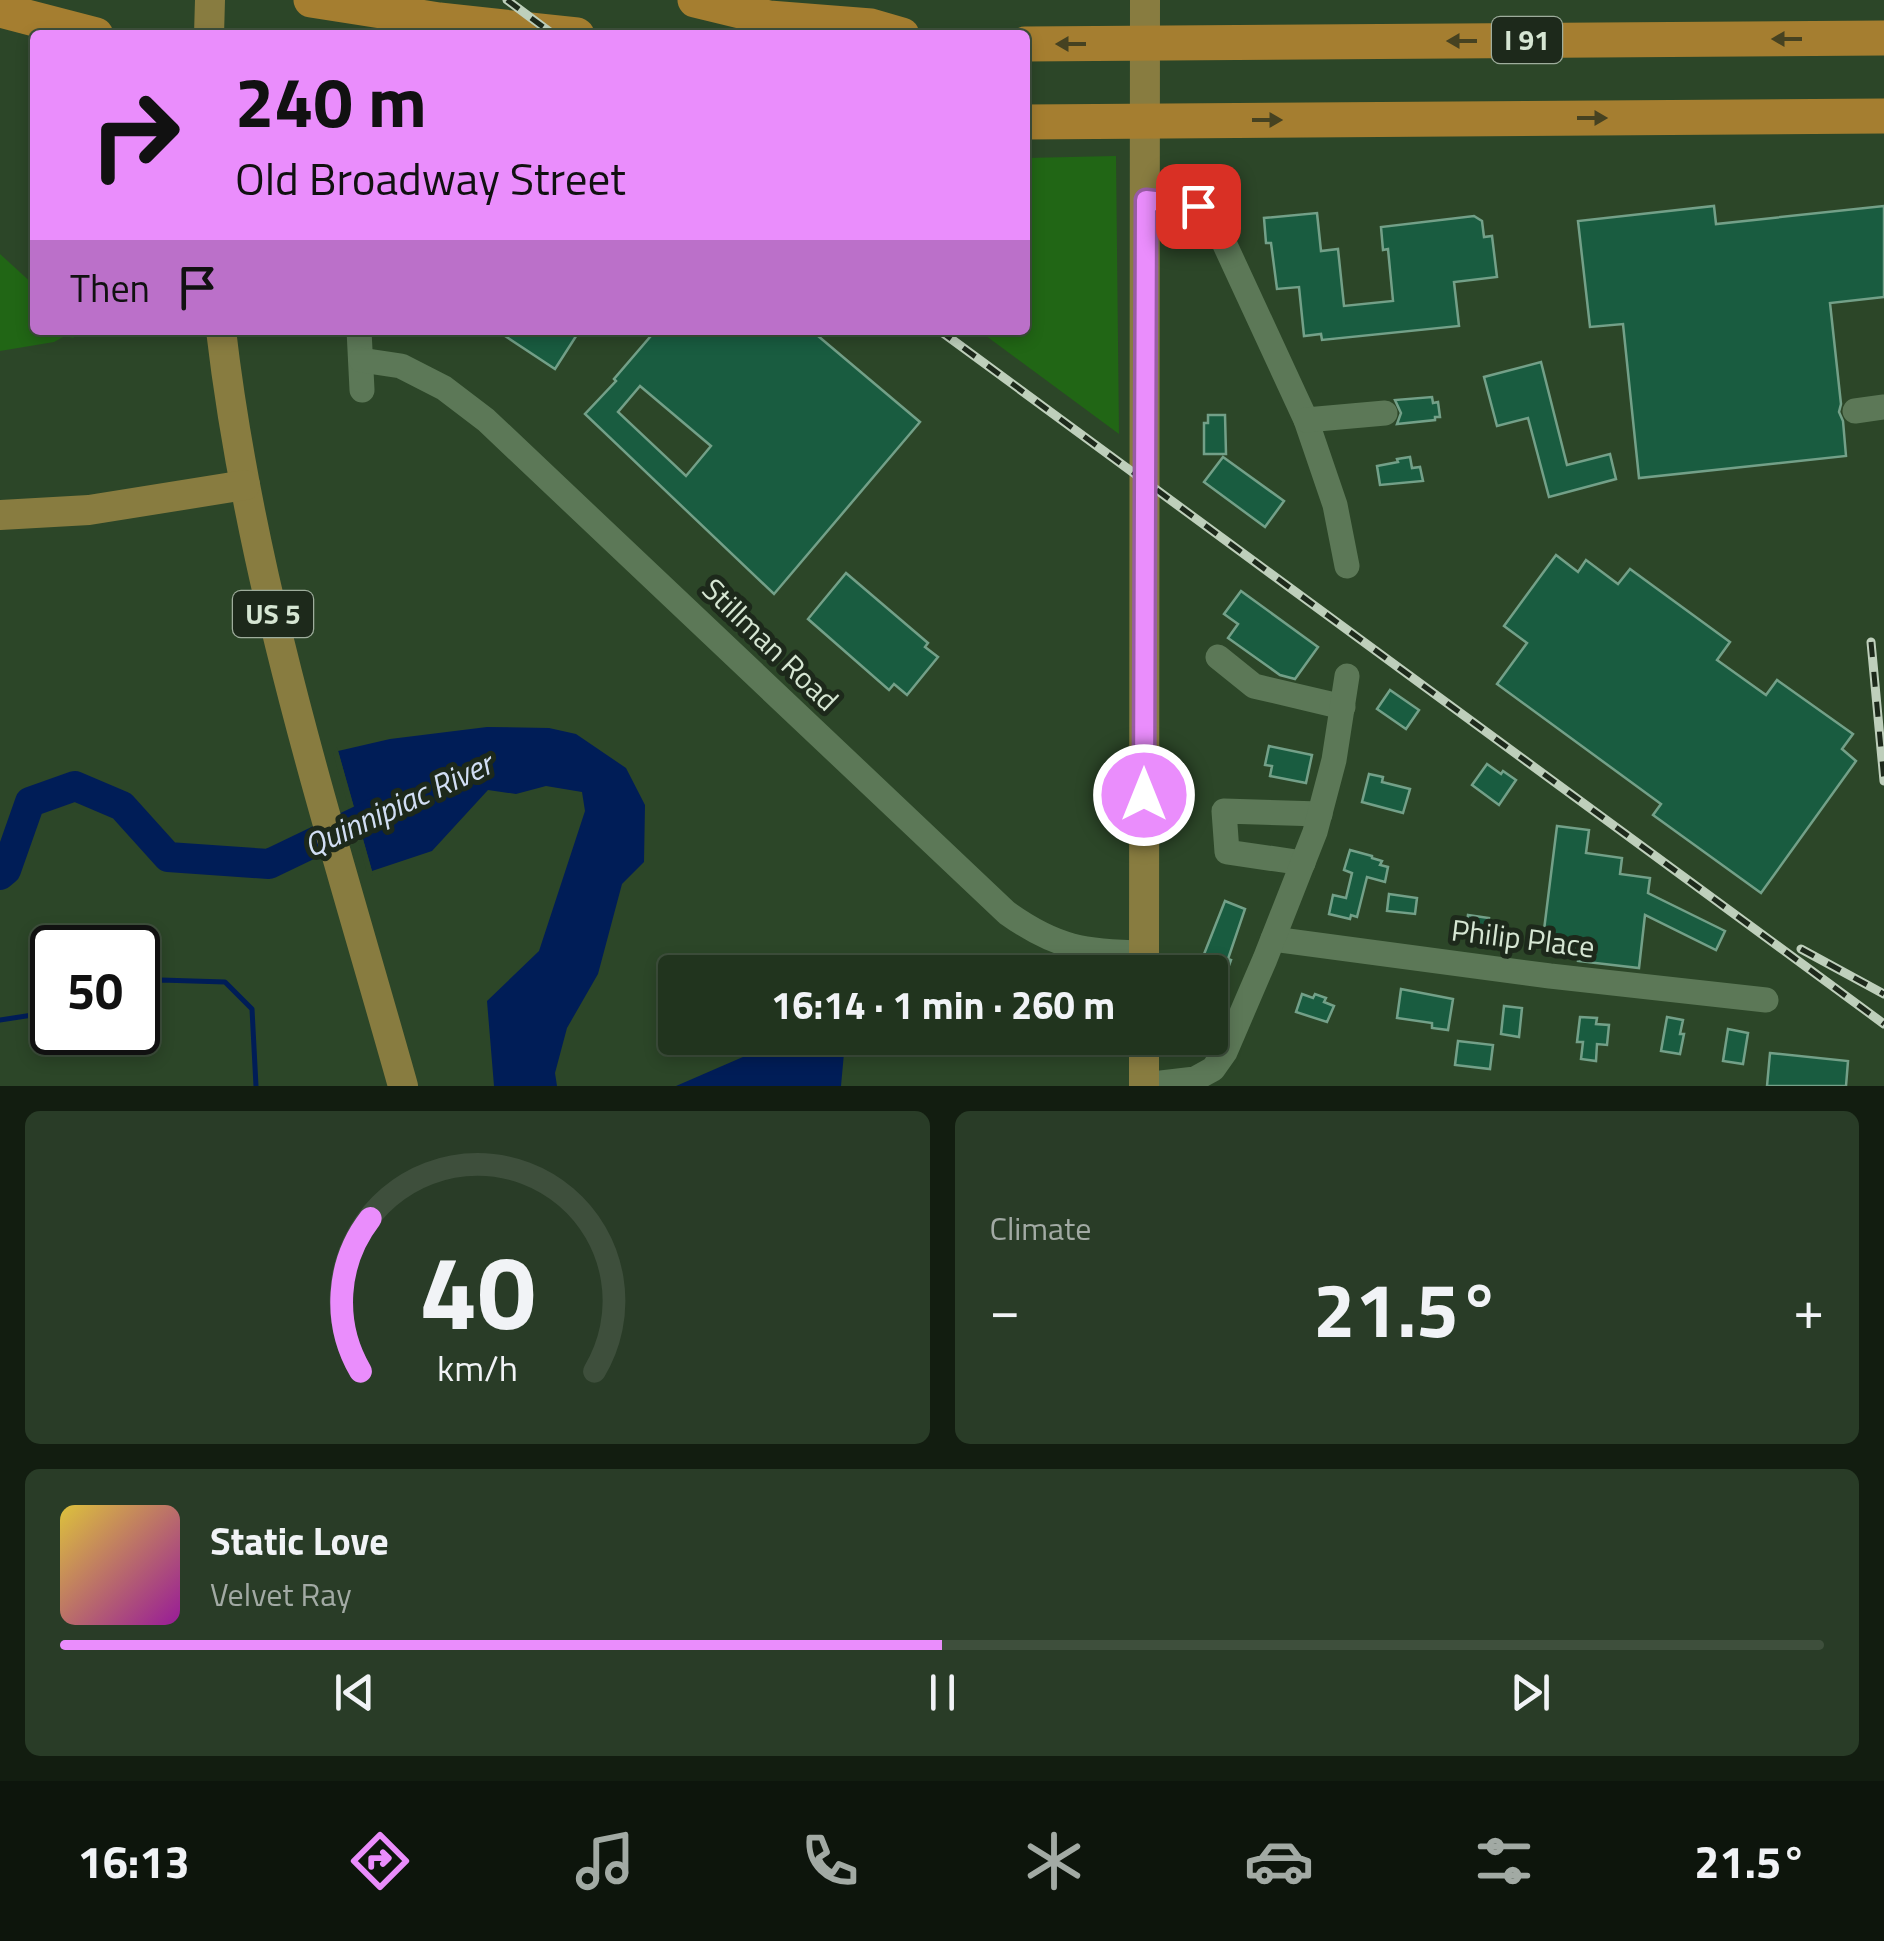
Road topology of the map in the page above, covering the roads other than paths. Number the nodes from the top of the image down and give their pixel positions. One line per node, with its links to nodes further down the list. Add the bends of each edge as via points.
1 (210, 0): 7 (main road)
2 (311, 0): 8 (highway)
3 (695, 0): 9 (highway, via 769,18)
4 (1145, 0): 16 (main road)
5 (0, 10): 6 (highway)
6 (77, 30)
7 (209, 30)
8 (531, 30)
9 (885, 30)
10 (0, 34): 12 (highway)
11 (1884, 38): 13 (highway, I 91, one-way to 13)
12 (30, 41)
13 (1030, 44)
14 (1884, 116): 15 (highway, one-way to 14)
15 (1030, 122)
16 (1146, 200): 24 (street, via 1190,204 1209,214); 35 (main road)
17 (222, 335): 25 (main road, US 5)
18 (359, 335): 19 (street)
19 (361, 360): 20 (street); 34 (street, Stillman Road, via 402,366 486,420 1007,913 1033,932)
20 (362, 390)
21 (1884, 407): 22 (street)
22 (1855, 411)
23 (1385, 413): 24 (street)
24 (1306, 420): 27 (street)
25 (245, 484): 26 (main road, via 89,510); 39 (main road, US 5, via 306,742)
26 (0, 515)
27 (1347, 566)
28 (1218, 657): 30 (street, via 1254,686)
29 (1346, 676): 30 (street)
30 (1343, 707): 31 (street)
31 (1320, 814): 32 (street); 32 (street, via 1224,811 1227,852)
32 (1303, 863): 33 (street)
33 (1273, 939): 36 (street, Philip Place); 38 (street, via 1212,1069 1184,1082)
34 (1114, 955)
35 (1144, 955)
36 (1766, 1000)
37 (1144, 1055): 38 (main road)
38 (1144, 1085)
39 (404, 1086)

